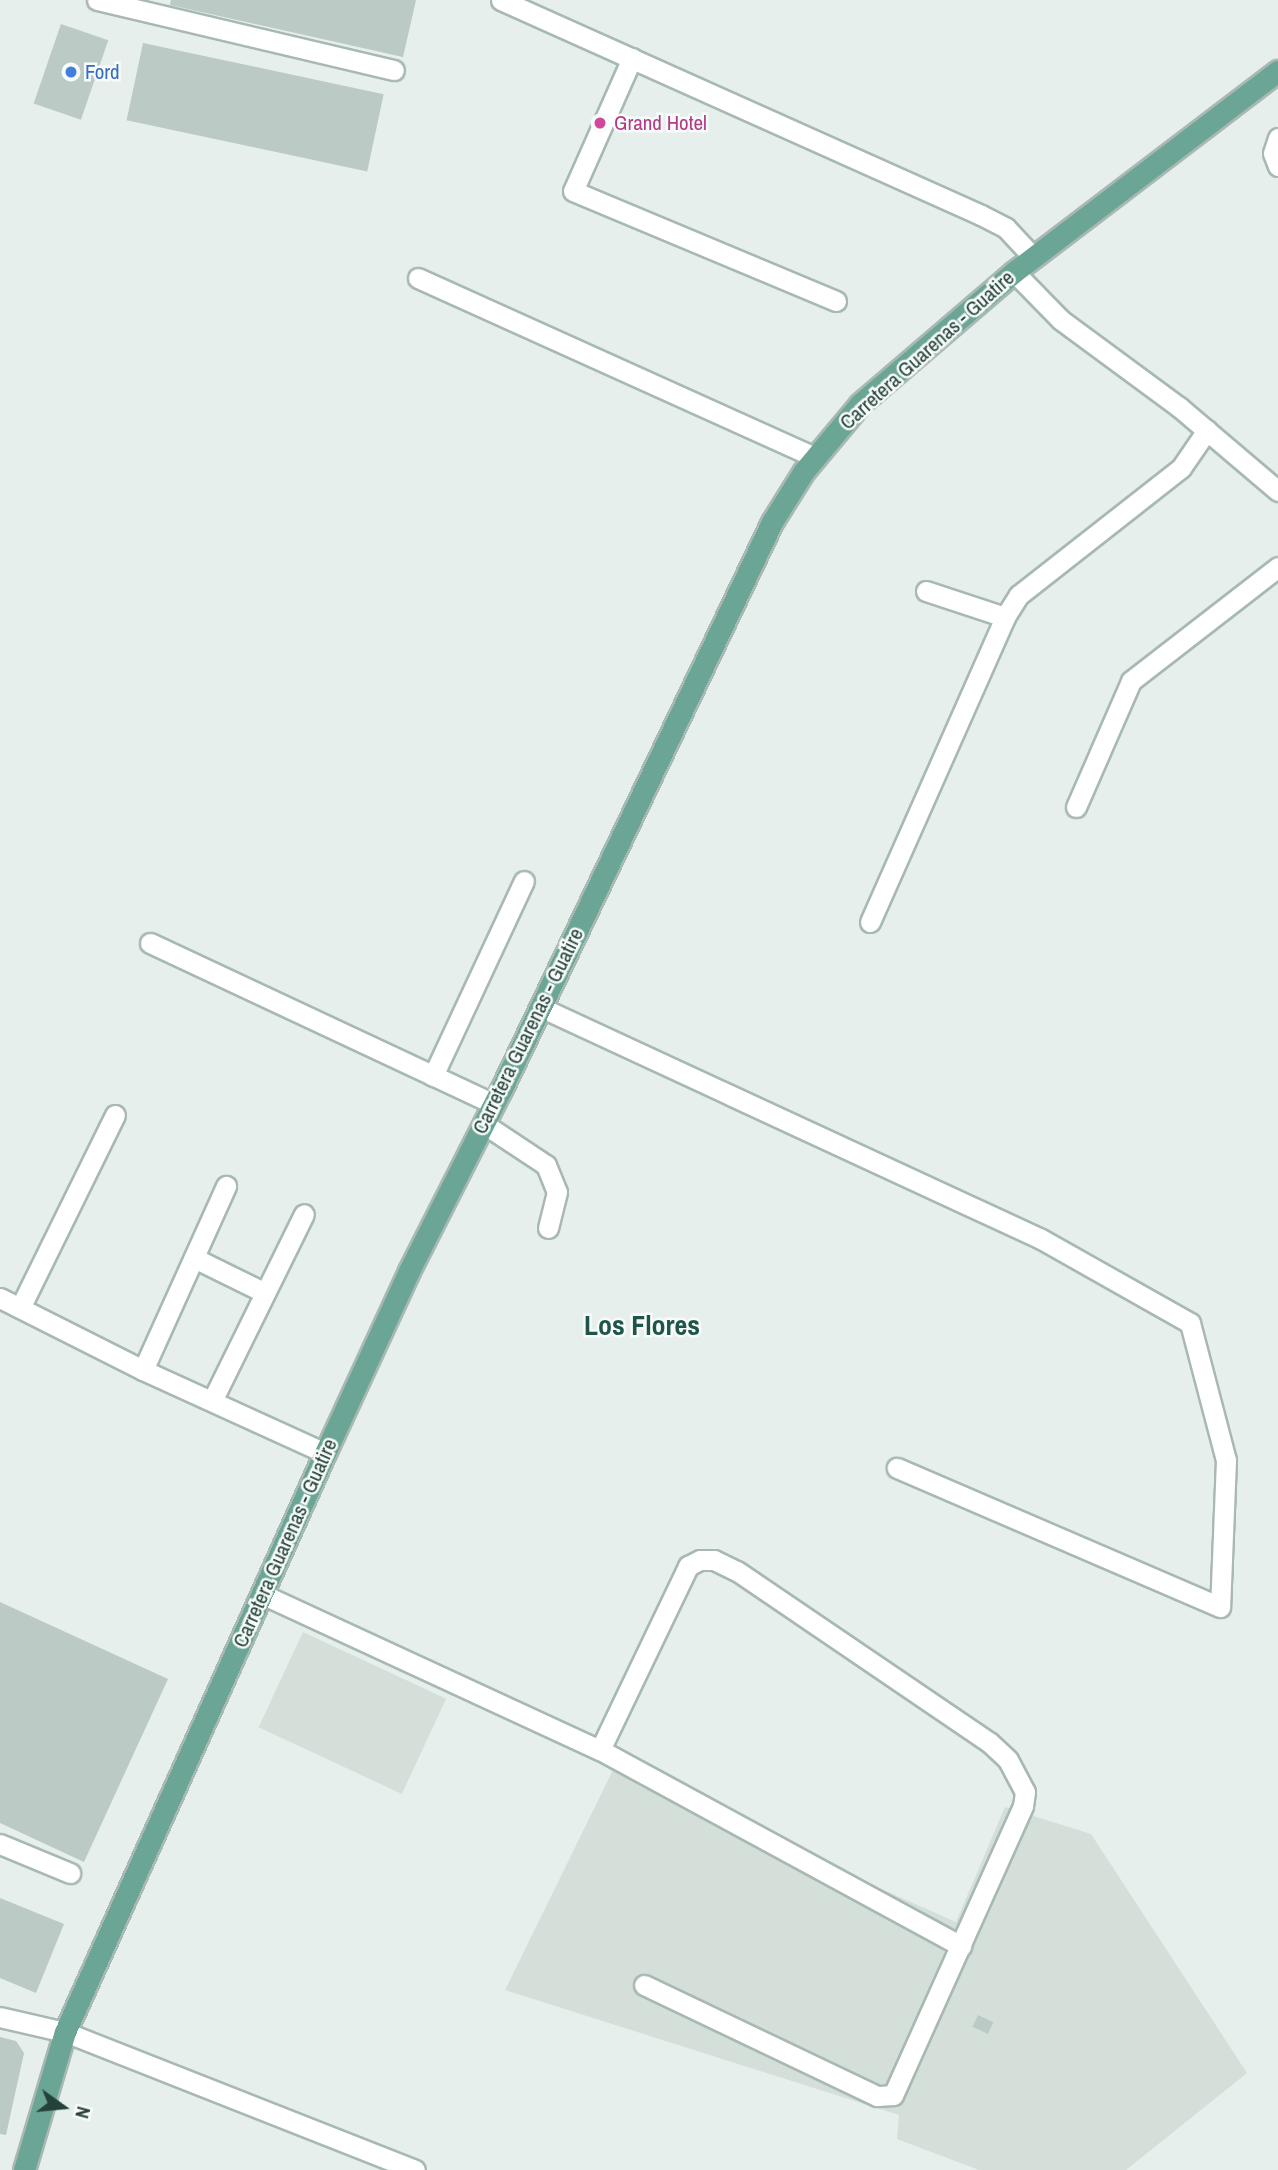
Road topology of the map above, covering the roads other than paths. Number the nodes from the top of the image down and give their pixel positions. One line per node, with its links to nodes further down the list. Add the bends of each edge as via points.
1 (97, 0): 4 (street)
2 (501, 0): 3 (street)
3 (632, 58): 8 (street, via 981,215 1006,228); 11 (street, via 573,191)
4 (394, 70)
5 (1278, 71): 8 (main road, Carretera Guarenas - Guatire)
6 (1278, 138): 7 (street, via 1273,153)
7 (1278, 166)
8 (1033, 257): 9 (main road, Carretera Guarenas - Guatire)
9 (1014, 272): 12 (street, via 1071,328); 13 (main road, Carretera Guarenas - Guatire, via 860,404)
10 (418, 278): 13 (street)
11 (836, 301)
12 (1208, 430): 14 (street); 17 (street, via 1181,468 1019,595)
13 (814, 457): 22 (main road, Carretera Guarenas - Guatire, via 772,522)
14 (1278, 491)
15 (1278, 567): 18 (street, via 1131,681)
16 (926, 591): 17 (street)
17 (1005, 617): 20 (street)
18 (1076, 807)
19 (524, 881): 23 (street)
20 (870, 922)
21 (150, 943): 23 (street)
22 (540, 1007): 24 (main road, Carretera Guarenas - Guatire); 37 (street, via 1041,1239 1190,1323 1226,1460 1220,1607)
23 (433, 1076): 24 (street)
24 (494, 1104): 26 (main road, Carretera Guarenas - Guatire)
25 (114, 1115): 33 (street)
26 (484, 1124): 29 (street, via 546,1164 557,1192); 36 (main road, Carretera Guarenas - Guatire, via 409,1271)
27 (226, 1186): 30 (street)
28 (304, 1214): 31 (street)
29 (548, 1228)
30 (194, 1258): 31 (street); 34 (street)
31 (265, 1293): 35 (street)
32 (0, 1298): 33 (street)
33 (20, 1308): 34 (street)
34 (144, 1370): 35 (street)
35 (212, 1401): 36 (street)
36 (326, 1453): 38 (main road, Carretera Guarenas - Guatire)
37 (897, 1468)
38 (262, 1594): 39 (street); 45 (main road, Carretera Guarenas - Guatire)
39 (600, 1750): 42 (street); 42 (street, via 688,1566 715,1560 737,1571 989,1742 1021,1780 1023,1806)
40 (0, 1844): 41 (street)
41 (70, 1873)
42 (961, 1946): 43 (street, via 897,2090 887,2097)
43 (644, 1985)
44 (0, 2017): 45 (street)
45 (65, 2032): 46 (main road, Carretera Guarenas - Guatire); 47 (street)
46 (24, 2170)
47 (415, 2170)

